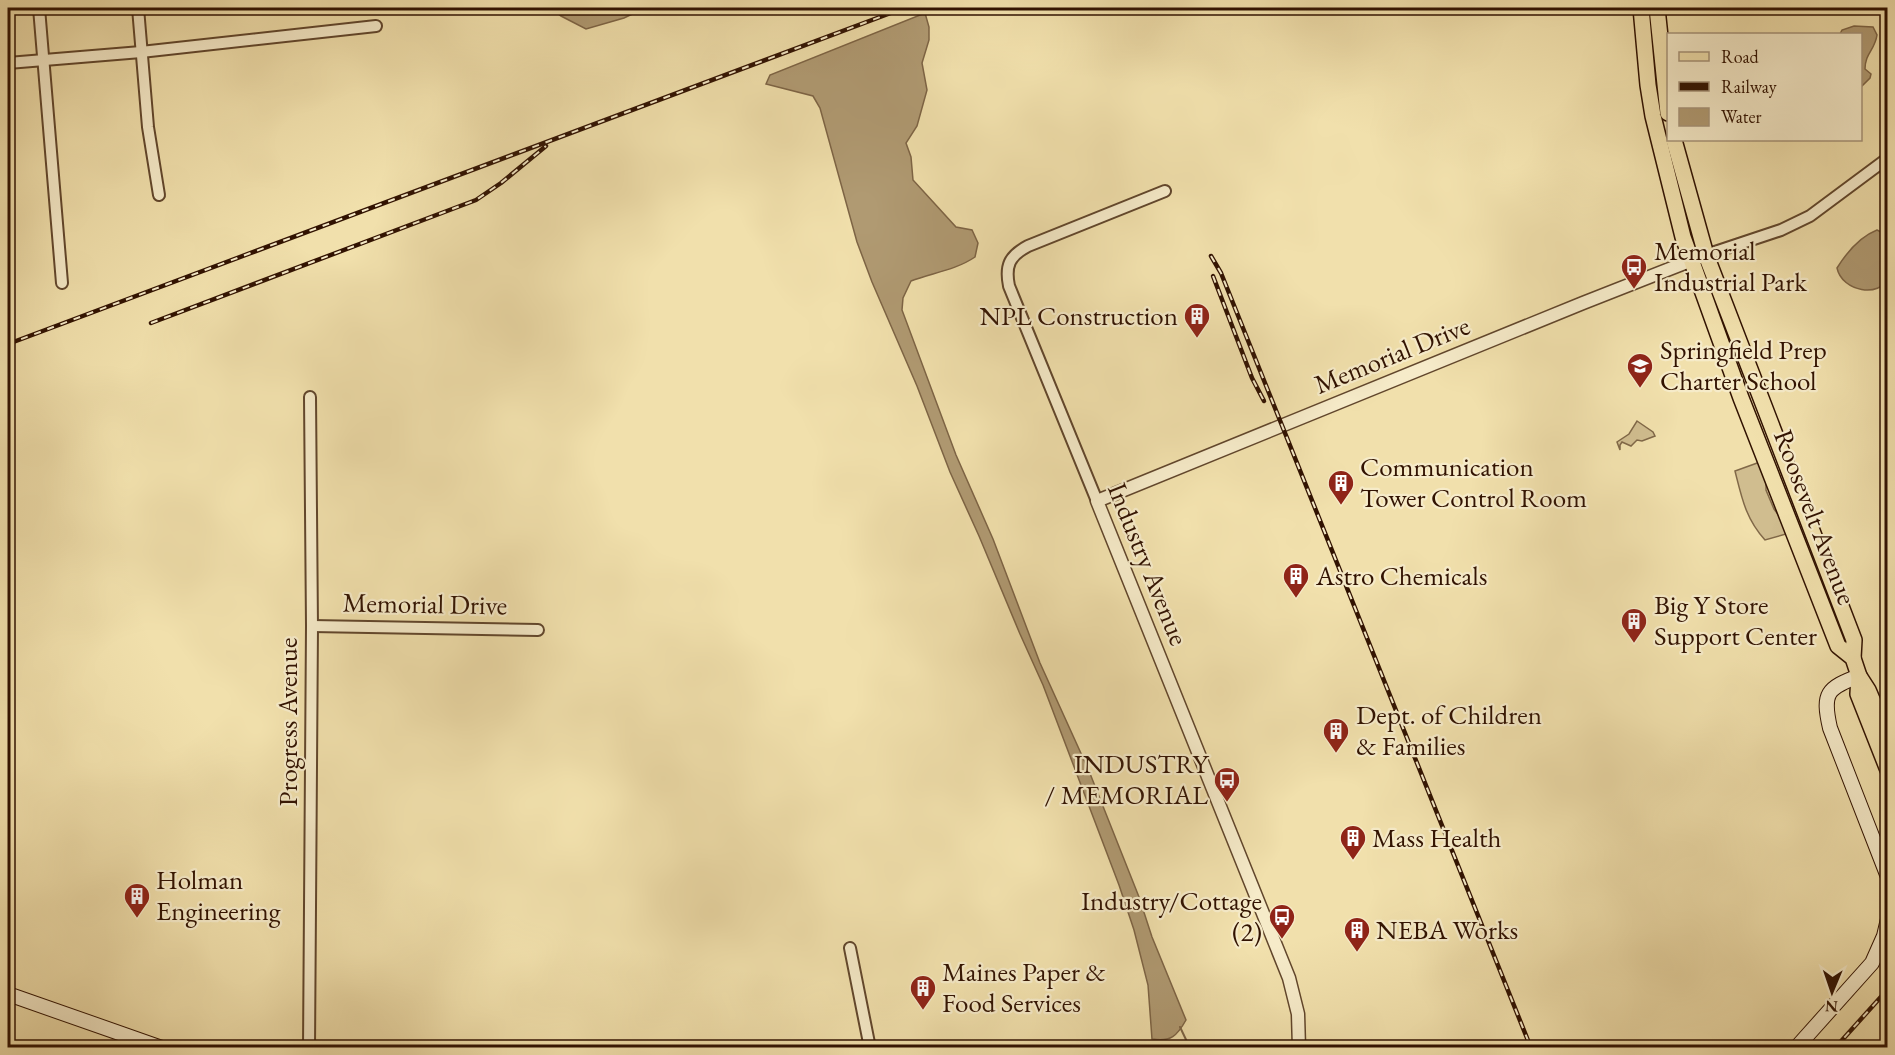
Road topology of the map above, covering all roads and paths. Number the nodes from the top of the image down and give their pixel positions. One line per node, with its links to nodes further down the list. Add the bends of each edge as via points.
1 (39, 8): 7 (street)
2 (138, 8): 6 (street)
3 (1641, 8): 15 (main road, Roosevelt Avenue, via 1653,116)
4 (1657, 8): 9 (main road)
5 (376, 26): 6 (street)
6 (141, 52): 7 (street); 13 (street)
7 (43, 60): 8 (street); 16 (street)
8 (8, 63)
9 (1667, 103)
10 (1674, 141): 14 (main road, Roosevelt Avenue)
11 (1887, 158): 14 (street, via 1810,216)
12 (1165, 191): 20 (street, Industry Avenue, via 1028,246 1015,253 1009,266 1009,286)
13 (159, 195)
14 (1706, 255): 15 (street, Memorial Drive); 18 (main road, Roosevelt Avenue)
15 (1690, 260): 19 (main road, Roosevelt Avenue); 20 (street, Memorial Drive)
16 (62, 283)
17 (310, 397): 23 (street, Progress Avenue)
18 (1781, 447): 19 (main road); 21 (main road, Roosevelt Avenue)
19 (1764, 454): 22 (main road, Roosevelt Avenue)
20 (1097, 501): 36 (street, Industry Avenue, via 1292,985)
21 (1812, 528): 22 (main road); 25 (main road, Roosevelt Avenue, via 1854,640)
22 (1795, 535): 25 (main road, Roosevelt Avenue, via 1838,646)
23 (312, 626): 24 (street, Memorial Drive); 34 (street, Progress Avenue)
24 (538, 630)
25 (1852, 658): 26 (main road, Roosevelt Avenue)
26 (1859, 676): 27 (main road, Roosevelt Avenue); 28 (main road, Roosevelt Avenue, via 1858,694); 29 (main road, via 1833,689 1825,709)
27 (1887, 737)
28 (1887, 770)
29 (1887, 877)
30 (1887, 920): 37 (main road, via 1872,963)
31 (850, 948): 35 (street)
32 (8, 994): 33 (main road)
33 (162, 1047)
34 (309, 1047)
35 (870, 1047)
36 (1299, 1047)
37 (1796, 1047)

